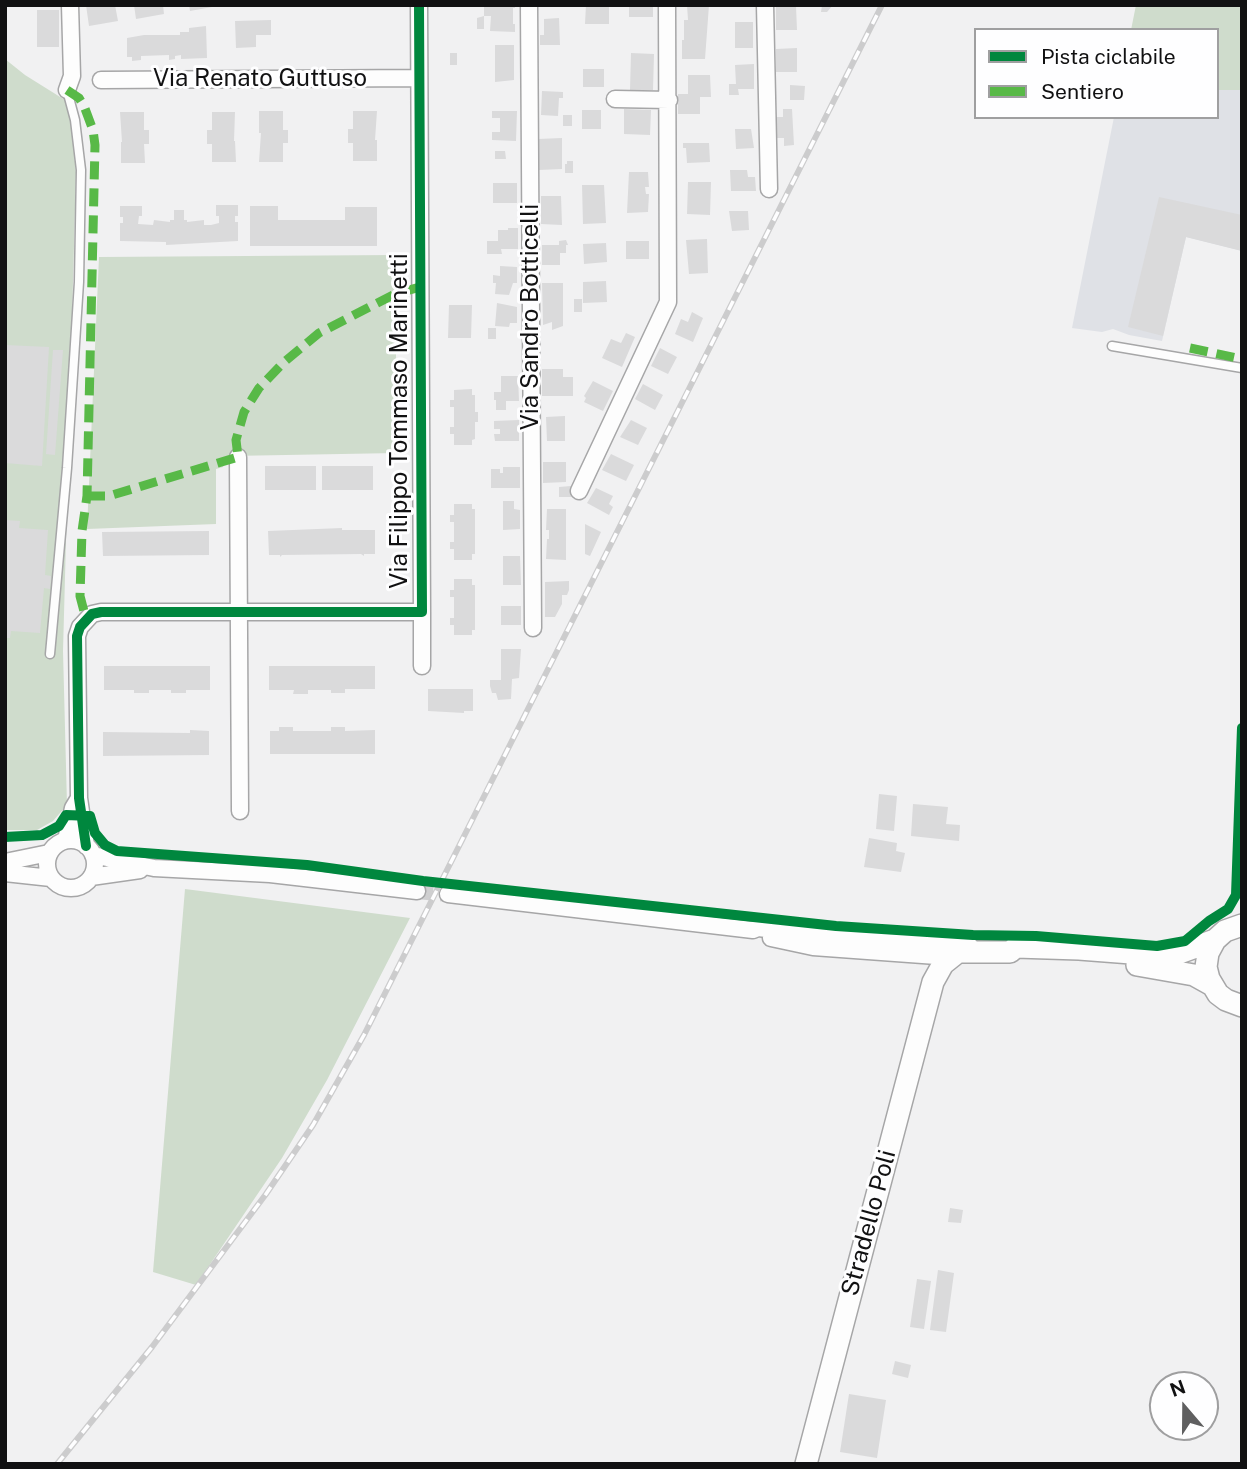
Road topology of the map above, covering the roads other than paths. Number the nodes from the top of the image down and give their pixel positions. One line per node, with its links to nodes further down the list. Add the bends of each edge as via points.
1 (70, 5): 8 (street, via 72,76)
2 (419, 5): 6 (street, Via Filippo Tommaso Marinetti)
3 (529, 5): 18 (street, Via Sandro Botticelli)
4 (667, 5): 10 (street)
5 (765, 5): 11 (street)
6 (419, 78): 7 (street, Via Renato Guttuso); 17 (street, Via Filippo Tommaso Marinetti)
7 (101, 80)
8 (67, 90): 19 (lane, via 81,170 79,282)
9 (615, 99): 10 (street)
10 (668, 100): 15 (street, via 668,302)
11 (769, 189)
12 (1111, 346): 13 (lane)
13 (1242, 368)
14 (238, 457): 16 (street)
15 (579, 491)
16 (239, 612): 17 (street, Via Filippo Tommaso Marinetti); 21 (street, Via Filippo Tommaso Marinetti, via 101,612 86,619 77,636); 22 (street)
17 (422, 612): 20 (street, Via Filippo Tommaso Marinetti)
18 (533, 628)
19 (50, 654)
20 (422, 666)
21 (79, 798): 23 (street, Via Filippo Tommaso Marinetti); 24 (street, Via Filippo Tommaso Marinetti)
22 (240, 811)
23 (66, 841): 24 (street, via 78,841); 25 (street)
24 (90, 850): 27 (street); 29 (street, via 95,866)
25 (49, 853): 26 (street); 30 (street)
26 (5, 862)
27 (154, 868): 29 (street); 31 (street, via 270,874)
28 (5, 873): 30 (street)
29 (91, 877): 30 (street, via 71,888)
30 (51, 878)
31 (417, 891)
32 (447, 894): 35 (street)
33 (1242, 909): 37 (street)
34 (1242, 925): 37 (street)
35 (753, 930): 36 (street); 39 (street, via 813,947)
36 (835, 936): 38 (street); 39 (street, via 843,943 878,948)
37 (1218, 937): 38 (street, via 1179,953 1157,955); 43 (street, via 1207,962)
38 (1016, 947): 41 (street, via 1010,952 958,952)
39 (882, 953): 40 (street)
40 (911, 955): 41 (street); 42 (street, via 921,961)
41 (950, 957): 42 (street, Stradello Poli); 43 (street, via 1109,961 1194,975)
42 (933, 982): 45 (street, Stradello Poli)
43 (1212, 985): 44 (street, via 1226,1000)
44 (1242, 1006)
45 (806, 1464)

